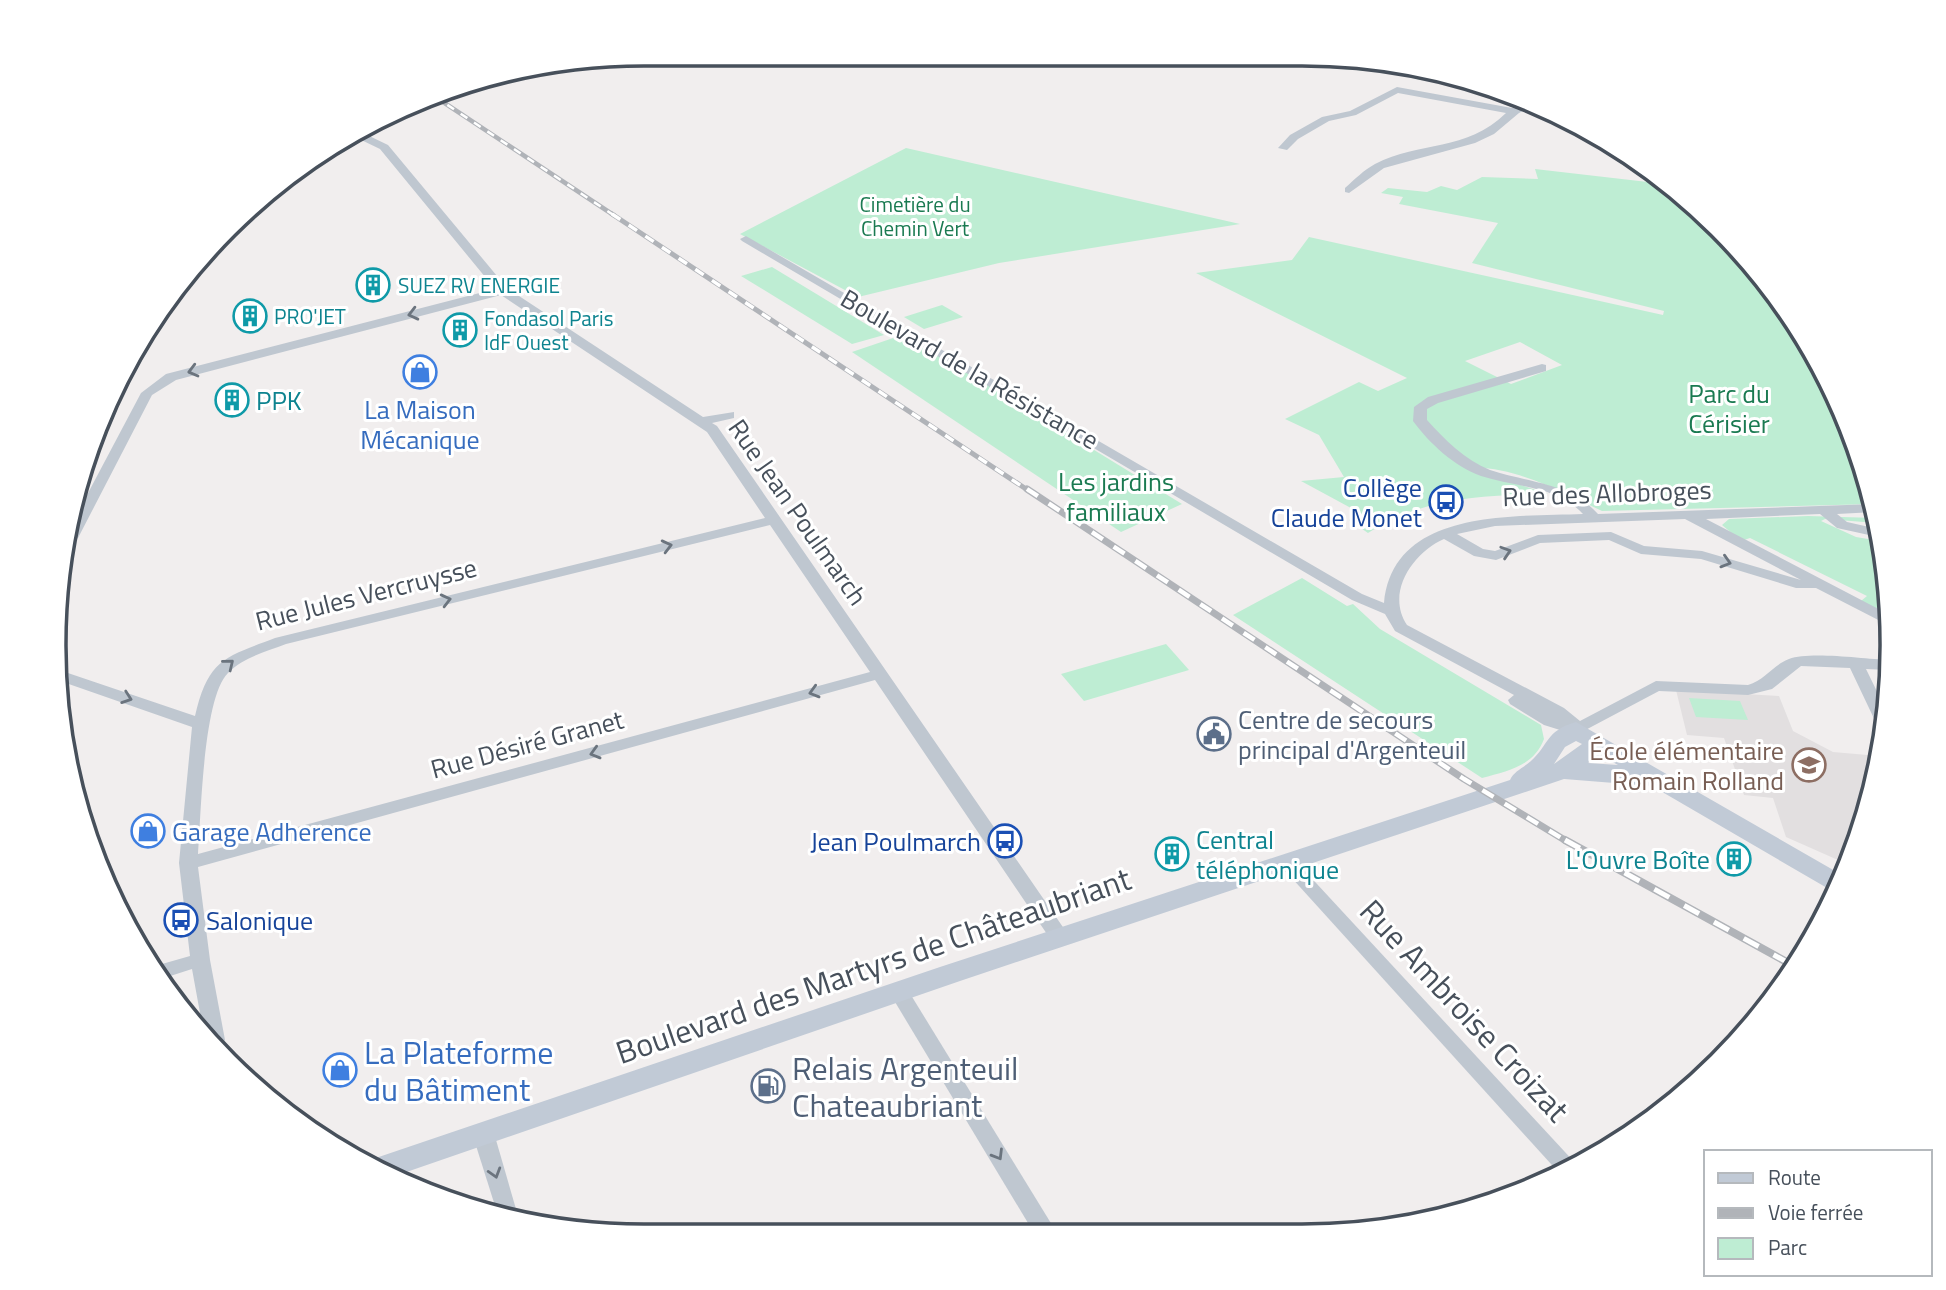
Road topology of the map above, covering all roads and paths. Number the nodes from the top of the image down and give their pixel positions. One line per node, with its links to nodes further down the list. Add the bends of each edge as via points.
1 (1517, 109): 2 (street)
2 (1511, 111): 4 (street, via 1397,90 1353,113 1326,119); 5 (street, via 1492,131 1462,144 1385,161)
3 (366, 138): 7 (street, Rue Jean Poulmarch, via 384,147)
4 (1283, 148)
5 (1349, 190)
6 (746, 239): 20 (street, Boulevard de la Résistance, via 1357,597)
7 (503, 291): 10 (street, Rue Jean Poulmarch); 15 (street, one-way to 15, via 160,382 147,393)
8 (1542, 368): 14 (street, via 1433,400 1421,407 1420,421 1468,465 1553,491 1582,505)
9 (729, 415): 10 (street)
10 (704, 421): 16 (street, Rue Jean Poulmarch)
11 (1863, 508): 12 (street, Rue des Allobroges)
12 (1823, 510): 13 (street, Rue des Allobroges); 17 (street, via 1854,530)
13 (1687, 515): 14 (street, Rue des Allobroges); 19 (street)
14 (1594, 518): 18 (street, Rue des Allobroges, via 1495,522)
15 (81, 519)
16 (774, 520): 24 (street, Rue Jean Poulmarch); 27 (street, Rue Jules Vercruysse, one-way to 16, via 209,689 219,672 257,648)
17 (1868, 532)
18 (1444, 533): 19 (street, one-way to 19, via 1479,553 1496,556 1538,539 1611,536 1649,552 1702,555 1801,585); 20 (street, Rue des Allobroges, via 1423,543 1403,562)
19 (1816, 584): 21 (street)
20 (1391, 611): 28 (street, Boulevard de la Résistance, via 1401,628 1550,721)
21 (1878, 615)
22 (1856, 664): 23 (street); 26 (street); 28 (street, via 1800,661 1766,685 1748,690 1656,686)
23 (1879, 665)
24 (880, 674): 34 (street, Rue Désiré Granet, one-way to 34); 36 (street, Rue Jean Poulmarch)
25 (68, 678): 27 (street, one-way to 27)
26 (1876, 706)
27 (201, 724): 34 (street, Rue Jules Vercruysse)
28 (1576, 730): 29 (main road, Boulevard de la Résistance); 31 (main road, Boulevard des Martyrs de Châteaubriant, via 1556,742 1541,766)
29 (1598, 744): 30 (main road, Boulevard des Martyrs de Châteaubriant); 32 (main road, Boulevard de la Résistance)
30 (1562, 771): 31 (main road, Boulevard des Martyrs de Châteaubriant); 32 (main road, Boulevard des Martyrs de Châteaubriant, via 1610,772)
31 (1511, 787): 33 (main road, Boulevard des Martyrs de Châteaubriant)
32 (1673, 787): 35 (main road, Boulevard de la Résistance)
33 (1286, 862): 36 (main road, Boulevard des Martyrs de Châteaubriant); 42 (street, Rue Ambroise Croizat)
34 (188, 863): 37 (street, Rue Jules Vercruysse)
35 (1829, 879)
36 (1060, 938): 39 (main road, Boulevard des Martyrs de Châteaubriant)
37 (200, 960): 38 (street); 40 (street, Rue Jules Vercruysse)
38 (167, 970)
39 (899, 992): 41 (main road, Boulevard des Martyrs de Châteaubriant); 45 (street, one-way to 45)
40 (213, 1029)
41 (483, 1133): 43 (main road, Boulevard des Martyrs de Châteaubriant); 44 (street, one-way to 44)
42 (1561, 1162)
43 (391, 1165)
44 (506, 1206)
45 (1041, 1224)

